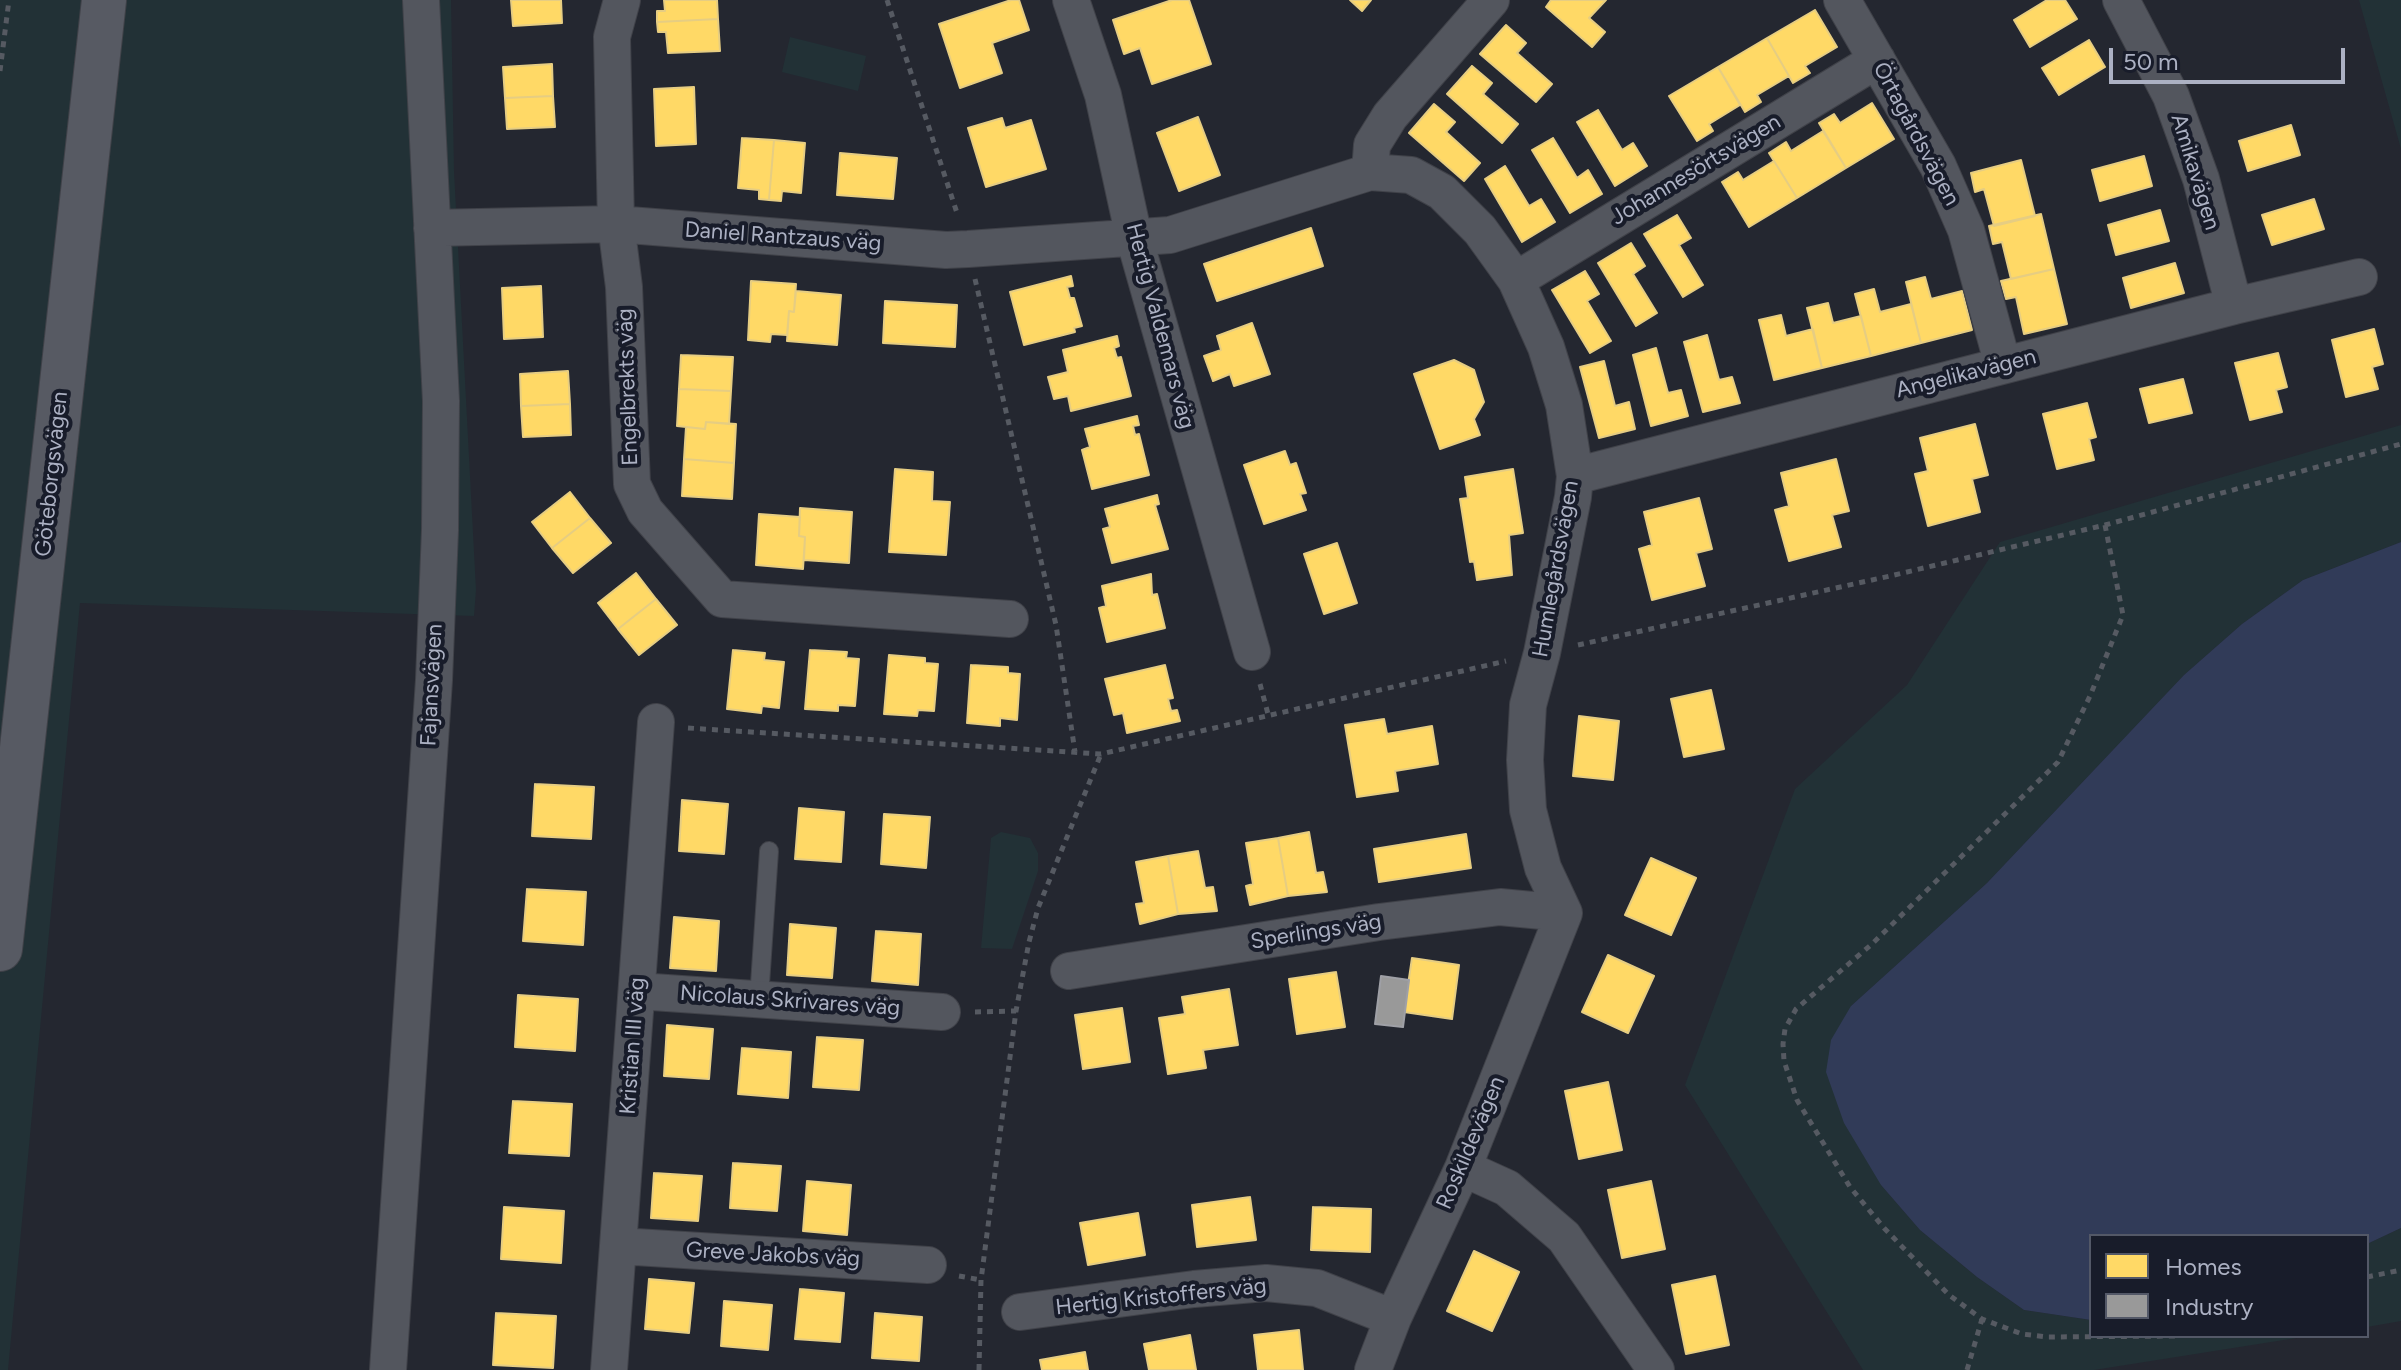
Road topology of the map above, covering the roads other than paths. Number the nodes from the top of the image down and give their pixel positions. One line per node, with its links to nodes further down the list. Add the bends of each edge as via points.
1 (104, 0): 23 (main road, Göteborgsvägen)
2 (421, 0): 11 (street, Fajansvägen)
3 (622, 0): 10 (street, Engelbrekts väg, via 612,37)
4 (1071, 0): 12 (street, Hertig Valdemars väg, via 1103,95)
5 (1491, 0): 9 (street, via 1390,116 1372,145)
6 (1842, 0): 8 (street, Örtagårdsvägen)
7 (2121, 0): 15 (street, Amikavägen, via 2176,110 2201,179)
8 (1877, 60): 14 (street, Johannesörtsvägen); 16 (street, Örtagårdsvägen, via 1938,166 1966,230)
9 (1370, 172): 12 (street, Humlegårdsvägen, via 1170,235); 14 (street, Humlegårdsvägen, via 1411,175 1442,192 1480,230)
10 (616, 224): 11 (street, Daniel Rantzaus väg); 12 (street, Daniel Rantzaus väg, via 946,250); 18 (street, Engelbrekts väg, via 624,287 632,484 645,511 722,599)
11 (432, 228): 33 (street, Fajansvägen, via 441,401 440,530)
12 (1134, 237): 19 (street, Hertig Valdemars väg)
13 (2359, 277): 15 (street, Angelikavägen)
14 (1516, 280): 17 (street, Humlegårdsvägen, via 1559,390)
15 (2234, 306): 16 (street, Angelikavägen)
16 (2003, 365): 17 (street, Angelikavägen)
17 (1575, 476): 22 (street, Humlegårdsvägen, via 1528,705 1525,760 1528,810 1543,868)
18 (1010, 619)
19 (1252, 652)
20 (656, 722): 25 (street, Kristian III väg)
21 (769, 851): 26 (lane)
22 (1564, 913): 24 (street, Sperlings väg, via 1500,907); 28 (street, Roskildevägen)
23 (0, 949)
24 (1069, 971)
25 (638, 991): 26 (street, Nicolaus Skrivares väg); 29 (street, Kristian III väg)
26 (759, 999): 27 (street, Nicolaus Skrivares väg)
27 (942, 1012)
28 (1463, 1168): 32 (street, Roskildevägen); 36 (street, via 1507,1188 1564,1237)
29 (619, 1246): 30 (street, Greve Jakobs väg); 34 (street, Kristian III väg)
30 (928, 1265)
31 (1020, 1312): 32 (street, Hertig Kristoffers väg, via 1266,1283 1317,1288)
32 (1393, 1318): 35 (street, Roskildevägen)
33 (388, 1370)
34 (609, 1370)
35 (1373, 1370)
36 (1656, 1370)

